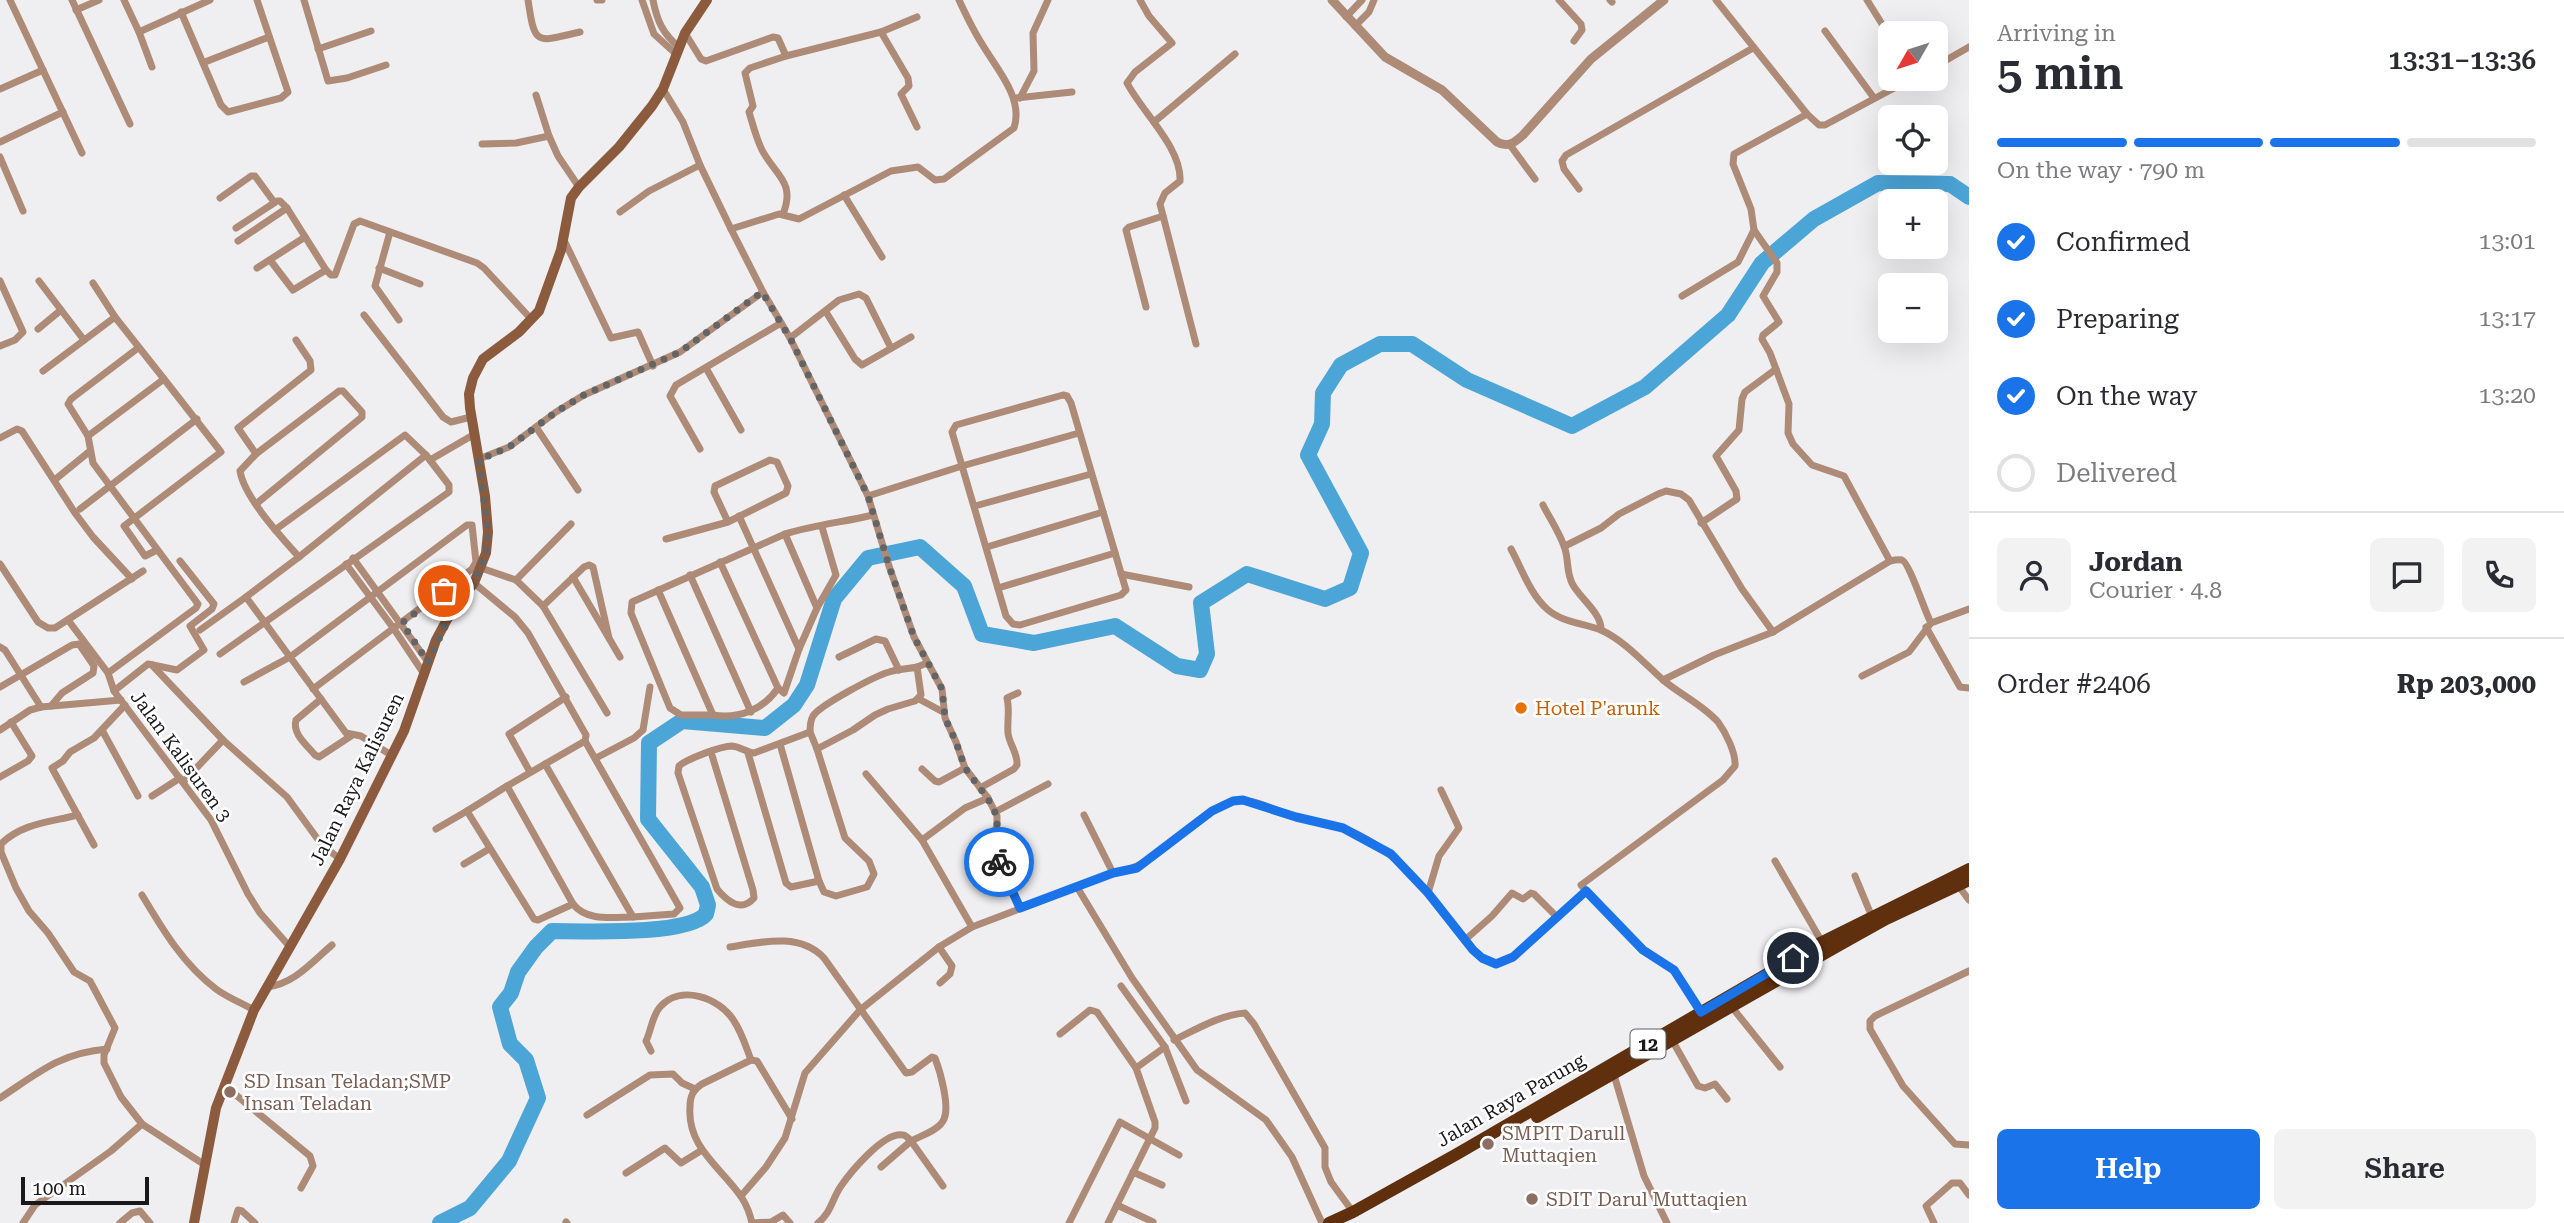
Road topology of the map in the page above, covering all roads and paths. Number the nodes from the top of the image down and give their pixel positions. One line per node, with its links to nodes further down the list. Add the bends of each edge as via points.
1 (10, 0): 46 (street)
2 (72, 0): 22 (street)
3 (99, 0): 22 (street)
4 (124, 0): 30 (street)
5 (210, 0): 23 (street)
6 (257, 0): 34 (street)
7 (304, 0): 38 (street)
8 (528, 0): 31 (street, via 538,38)
9 (642, 0): 39 (street, via 654,34)
10 (653, 0): 39 (street, via 662,29)
11 (707, 0): 33 (main road, Jalan Raya Kalisuren)
12 (959, 0): 52 (street)
13 (1048, 0): 52 (street, via 1033,33 1034,71)
14 (1140, 0): 56 (street, via 1172,42 1127,81)
15 (1332, 0): 25 (street)
16 (1362, 0): 25 (street)
17 (1374, 0): 27 (street)
18 (1559, 0): 35 (street, via 1581,24)
19 (1664, 0): 62 (street, via 1591,59)
20 (1716, 0): 37 (street)
21 (1867, 0): 26 (street)
22 (76, 10): 57 (street)
23 (181, 12): 30 (street); 43 (street)
24 (917, 17): 32 (street)
25 (1346, 17): 27 (street)
26 (1880, 21)
27 (1354, 26): 62 (street, via 1385,57 1434,85 1497,142)
28 (371, 31): 38 (street)
29 (1825, 31): 53 (street)
30 (139, 32): 45 (street)
31 (580, 32)
32 (881, 32): 41 (street); 58 (street, via 908,78 909,86 901,94)
33 (685, 33): 39 (main road, Jalan Raya Kalisuren); 41 (street, via 706,61 773,37 778,38)
34 (269, 37): 43 (street); 43 (street, via 288,90 281,98 228,112)
35 (1574, 41)
36 (1969, 47): 42 (street)
37 (1753, 48): 55 (street); 68 (street, via 1566,155 1564,169)
38 (318, 49): 44 (street, via 330,82)
39 (678, 50): 48 (main road, Jalan Raya Kalisuren)
40 (1235, 54): 56 (street)
41 (786, 56): 75 (street, via 745,73 753,106 749,113 760,147 788,189)
42 (1948, 58)
43 (205, 62)
44 (386, 65)
45 (152, 67)
46 (43, 70): 47 (street); 54 (street)
47 (1, 87)
48 (663, 89): 65 (street, via 683,122); 67 (main road, Jalan Raya Kalisuren, via 620,147)
49 (1888, 91): 53 (street)
50 (1072, 92): 52 (street)
51 (536, 95): 59 (street)
52 (1016, 98): 69 (street, via 1014,128 944,180 935,180 918,167 906,168)
53 (1874, 98): 55 (street, via 1825,125)
54 (63, 112): 60 (street); 63 (street)
55 (1807, 114): 80 (street, via 1733,157)
56 (1154, 122): 76 (street, via 1180,175 1177,185 1161,198)
57 (130, 124)
58 (917, 127)
59 (549, 136): 61 (street); 67 (street)
60 (0, 142)
61 (482, 144)
62 (1510, 145): 66 (street)
63 (82, 153)
64 (0, 157): 73 (street)
65 (700, 165): 74 (street); 78 (street)
66 (1535, 179)
67 (579, 187): 81 (main road, Jalan Raya Kalisuren, via 567,209)
68 (1579, 190)
69 (844, 195): 75 (street, via 799,219); 84 (street)
70 (219, 198): 71 (street, via 251,176)
71 (274, 202): 72 (street); 77 (street)
72 (287, 208): 82 (street); 83 (street)
73 (23, 211)
74 (620, 212)
75 (783, 214): 78 (street)
76 (1163, 216): 95 (street, via 1126,230); 108 (street)
77 (236, 228)
78 (731, 229): 93 (street)
79 (390, 232): 87 (street); 88 (street, via 356,222 337,272 331,275); 101 (street, via 477,263)
80 (1756, 232): 94 (street, via 1738,262); 114 (street, via 1777,263 1777,272 1763,296 1779,322 1762,340)
81 (563, 236): 101 (main road, Jalan Raya Kalisuren); 112 (street, via 611,338 637,331)
82 (305, 237): 85 (street); 88 (street)
83 (238, 241)
84 (882, 257)
85 (270, 260): 86 (street); 88 (street, via 293,290)
86 (257, 268)
87 (379, 268): 92 (street); 100 (street, via 375,286)
88 (326, 270)
89 (0, 281): 109 (street, via 23,332)
90 (39, 281): 96 (street)
91 (93, 283): 99 (street)
92 (420, 284)
93 (762, 292): 102 (street); 112 (street, via 680,352)
94 (1682, 296)
95 (1146, 307)
96 (61, 310): 103 (street); 106 (street)
97 (826, 312): 105 (street); 111 (street, via 859,363); 111 (street, via 847,296 864,296)
98 (364, 315): 117 (street, via 443,417 451,422)
99 (115, 317): 106 (street); 110 (street)
100 (399, 320)
101 (533, 320): 117 (main road, Jalan Raya Kalisuren, via 483,359 472,378)
102 (781, 323): 105 (street); 113 (street)
103 (38, 329)
104 (911, 337): 111 (street)
105 (790, 338): 135 (street)
106 (84, 340): 115 (street)
107 (296, 340): 127 (street, via 311,370 238,428)
108 (1196, 344)
109 (0, 346)
110 (138, 348): 116 (street); 123 (street, via 69,402)
111 (891, 348)
112 (653, 366): 119 (street, via 602,386)
113 (706, 368): 120 (street); 125 (street, via 676,384 670,396)
114 (1776, 369): 145 (street, via 1743,394 1739,430 1717,455 1738,497); 160 (street, via 1789,404 1788,433 1793,444 1812,466 1844,476)
115 (43, 371)
116 (164, 379): 118 (street); 123 (street)
117 (471, 417): 122 (main road, Jalan Raya Kalisuren)
118 (197, 419): 133 (street); 143 (street, via 221,450 220,455)
119 (536, 427): 129 (street, via 509,447); 134 (street)
120 (741, 430)
121 (1079, 433): 130 (street); 130 (street, via 1071,403 1063,395 956,425 952,432); 131 (street)
122 (473, 435): 128 (street); 129 (main road, Jalan Raya Kalisuren)
123 (88, 436): 126 (street)
124 (0, 438): 169 (street, via 22,431 93,537)
125 (700, 449)
126 (90, 451): 132 (street); 133 (street)
127 (256, 454): 136 (street, via 240,471); 136 (street, via 339,391 362,412 362,417)
128 (428, 458): 148 (street, via 402,435); 157 (street); 158 (street, via 449,485 449,492)
129 (479, 460): 164 (main road, Jalan Raya Kalisuren, via 488,532)
130 (962, 466): 135 (street); 138 (street)
131 (1091, 474): 138 (street); 140 (street)
132 (57, 478)
133 (109, 485): 139 (street); 143 (street)
134 (578, 490)
135 (868, 496): 141 (street)
136 (256, 504): 148 (street)
137 (1543, 505): 153 (street)
138 (975, 506): 152 (street)
139 (80, 509)
140 (1104, 512): 152 (street); 156 (street)
141 (873, 515): 147 (street); 197 (street)
142 (739, 516): 144 (street); 144 (street, via 788,490 774,459 715,486); 151 (street)
143 (133, 519): 154 (street); 154 (street, via 124,527 137,546 146,556)
144 (728, 522): 150 (street)
145 (1701, 523): 153 (street, via 1689,500 1666,491); 188 (street)
146 (571, 524): 170 (street)
147 (822, 527): 149 (street); 179 (street, via 836,575)
148 (275, 530): 157 (street)
149 (785, 534): 151 (street); 179 (street)
150 (666, 539)
151 (753, 547): 161 (street); 191 (street)
152 (987, 547): 173 (street)
153 (1565, 547): 187 (street, via 1568,576 1600,620)
154 (157, 550): 201 (street, via 196,601 196,608)
155 (1511, 550): 187 (street, via 1547,609 1557,617)
156 (1115, 553): 166 (street); 173 (street)
157 (299, 557): 177 (street)
158 (353, 558): 163 (street); 175 (street)
159 (180, 561): 198 (street, via 214,604 190,626 204,650 177,670)
160 (1890, 561): 184 (street, via 1907,565); 188 (street)
161 (720, 562): 167 (street); 209 (street)
162 (0, 564): 181 (street, via 42,626 55,628)
163 (346, 564): 176 (street); 182 (street)
164 (481, 568): 170 (street); 171 (main road, Jalan Raya Kalisuren)
165 (143, 571): 169 (street)
166 (1121, 574): 172 (street); 173 (street, via 1126,590 1121,595 1016,625 1006,616)
167 (690, 575): 174 (street); 220 (street)
168 (573, 577): 178 (street); 189 (street); 189 (street, via 589,565 596,571)
169 (132, 579): 181 (street)
170 (516, 580): 178 (street)
171 (474, 583): 196 (main road, Jalan Raya Kalisuren, via 452,612); 214 (street, via 515,617)
172 (1189, 587)
173 (998, 588)
174 (658, 590): 223 (street); 223 (street, via 632,602 630,608 670,708 681,715)
175 (378, 591): 176 (street); 183 (street); 183 (street, via 470,524 476,562 472,569)
176 (371, 596): 185 (street); 193 (street)
177 (246, 597): 182 (street); 186 (street)
178 (543, 606): 222 (street)
179 (817, 608): 191 (street)
180 (1969, 609): 184 (street)
181 (68, 620): 201 (street, Jalan Kalisuren 3)
182 (265, 623): 192 (street); 193 (street)
183 (402, 623): 185 (street); 196 (street)
184 (1928, 625): 204 (street, via 1909,652); 210 (street, via 1960,687)
185 (394, 629): 202 (street); 211 (street)
186 (201, 630)
187 (1601, 630): 205 (street, via 1638,655)
188 (1773, 632): 205 (street)
189 (609, 638): 194 (street)
190 (0, 648): 203 (street)
191 (799, 649): 209 (street, via 786,692)
192 (220, 654)
193 (290, 657): 206 (street); 211 (street)
194 (620, 657)
195 (839, 657): 200 (street, via 882,639)
196 (428, 662): 202 (main road, Jalan Raya Kalisuren)
197 (927, 663): 199 (street); 221 (street, via 942,689)
198 (152, 665): 212 (street); 229 (street)
199 (916, 667): 200 (street); 216 (street)
200 (899, 670): 227 (street, via 876,677 824,707 814,714)
201 (108, 673): 212 (street, Jalan Kalisuren 3)
202 (424, 674): 235 (main road, Jalan Raya Kalisuren)
203 (21, 675): 207 (street); 218 (street, via 79,644 94,666 93,673); 219 (street)
204 (1862, 676)
205 (1663, 680): 268 (street, via 1720,724 1735,766 1723,780 1580,885)
206 (244, 682)
207 (0, 687)
208 (650, 687): 236 (street, via 643,730)
209 (778, 688): 220 (street)
210 (1969, 688)
211 (313, 689): 215 (street)
212 (114, 691): 217 (street, Jalan Kalisuren 3)
213 (1018, 693): 246 (street, via 1007,698 1008,733 1017,765)
214 (566, 697): 230 (street); 240 (street, via 509,734)
215 (321, 699): 228 (street); 228 (street, via 294,725 315,755 324,755)
216 (919, 699): 221 (street); 232 (street, via 882,712)
217 (123, 702): 218 (street); 226 (street); 243 (street, Jalan Kalisuren 3)
218 (51, 706): 219 (street)
219 (41, 707): 224 (street)
220 (751, 712): 223 (street)
221 (943, 712): 238 (street)
222 (607, 713)
223 (713, 715)
224 (11, 722): 225 (street); 242 (street, via 32,756)
225 (0, 730)
226 (102, 730): 248 (street); 254 (street, via 52,768)
227 (810, 732): 231 (street); 232 (street)
228 (351, 736): 235 (street, via 361,736)
229 (223, 740): 243 (street); 259 (street, via 287,797 322,845)
230 (585, 741): 236 (street); 237 (street)
231 (780, 744): 234 (street); 265 (street)
232 (817, 749): 265 (street, via 845,838 869,861 874,874 867,887 836,896 824,892)
233 (711, 752): 233 (street, via 683,762 678,773 718,889 731,903 750,903 752,890); 234 (street, via 732,746)
234 (748, 752): 265 (street, via 786,883 791,887)
235 (391, 755): 259 (main road, Jalan Raya Kalisuren)
236 (596, 758): 274 (street, via 680,908 674,914)
237 (545, 764): 240 (street); 274 (street)
238 (965, 768): 239 (street, via 939,782); 246 (street)
239 (922, 769)
240 (530, 772): 245 (street)
241 (866, 774): 256 (street)
242 (0, 777)
243 (181, 780): 249 (street); 281 (street, Jalan Kalisuren 3, via 221,836 260,913)
244 (1048, 784): 252 (street)
245 (508, 786): 251 (street); 272 (street)
246 (979, 788): 250 (street)
247 (1441, 790): 269 (street, via 1459,828 1439,856)
248 (138, 796)
249 (152, 796)
250 (988, 799): 252 (street); 256 (street, via 965,808)
251 (467, 811): 255 (street); 258 (street)
252 (995, 812): 273 (street, via 998,821 991,845)
253 (1084, 815): 263 (street)
254 (78, 816): 257 (street); 296 (street, via 25,827 0,848 29,911 68,965 90,981 102,1002 115,1028)
255 (436, 829)
256 (922, 840): 277 (street)
257 (94, 845)
258 (489, 849): 261 (street); 272 (street, via 534,919)
259 (340, 859): 281 (main road, Jalan Raya Kalisuren)
260 (1775, 862): 279 (street)
261 (464, 864)
262 (1969, 869): 266 (highway, Jalan Raya Parung / 12)
263 (1113, 873): 267 (street); 269 (street, via 1137,868 1204,816 1243,800 1364,838 1391,854)
264 (1855, 876): 276 (street)
265 (819, 881)
266 (1960, 881): 271 (street); 276 (highway, Jalan Raya Parung / 12); 288 (highway, Jalan Raya Parung / 12)
267 (1077, 887): 273 (street); 293 (street)
268 (1586, 891): 275 (street); 291 (street, via 1643,950 1674,970)
269 (1428, 893): 278 (street)
270 (142, 895): 289 (street, via 194,969 217,990)
271 (1969, 900)
272 (573, 904): 274 (street, via 588,916)
273 (1020, 908): 277 (street)
274 (633, 917)
275 (1557, 917): 278 (street, via 1504,962 1488,961); 278 (street, via 1534,894 1523,899 1512,893)
276 (1872, 917): 279 (highway, Jalan Raya Parung / 12)
277 (972, 927): 283 (street)
278 (1465, 940)
279 (1822, 942): 291 (highway, Jalan Raya Parung / 12)
280 (332, 945): 287 (street, via 293,978)
281 (290, 947): 287 (main road, Jalan Raya Kalisuren)
282 (730, 947): 290 (street, via 784,941 806,944 824,958)
283 (939, 947): 285 (street, via 952,966); 290 (street)
284 (1969, 971): 312 (street, via 1870,1021 1870,1029 1903,1086 1955,1144)
285 (940, 983)
286 (1121, 986): 295 (street)
287 (267, 987): 289 (main road, Jalan Raya Kalisuren)
288 (1731, 1005): 294 (highway, Jalan Raya Parung / 12); 299 (street)
289 (254, 1010): 302 (main road, Jalan Raya Kalisuren)
290 (860, 1010): 308 (street, via 805,1073); 311 (street, via 906,1073 935,1058 944,1094 944,1120)
291 (1701, 1012): 301 (highway, Jalan Raya Parung / 12)
292 (1060, 1034): 300 (street, via 1093,1010)
293 (1174, 1040): 325 (street, via 1245,1013 1325,1148 1325,1167); 338 (street, via 1205,1077 1266,1120 1299,1169)
294 (1672, 1040): 301 (highway, Jalan Raya Parung / 12); 305 (street, via 1698,1086 1715,1084)
295 (1165, 1047): 300 (street); 306 (street)
296 (107, 1049): 304 (street, via 76,1053 56,1062); 309 (street, via 104,1063 121,1097)
297 (651, 1051): 298 (street, via 646,1041 656,1012 671,998 686,994 707,999 727,1012)
298 (751, 1060): 303 (street); 308 (street, via 761,1064)
299 (1780, 1068)
300 (1136, 1069): 310 (street, via 1155,1125)
301 (1605, 1076): 325 (highway, Jalan Raya Parung / 12); 340 (street)
302 (225, 1086): 315 (main road, Jalan Raya Kalisuren); 321 (street, via 310,1156 313,1166)
303 (695, 1089): 307 (street, via 673,1074 653,1074); 313 (street, via 689,1118)
304 (0, 1098)
305 (1727, 1099)
306 (1186, 1101)
307 (587, 1115)
308 (792, 1119): 323 (street, via 785,1138)
309 (142, 1124): 315 (street); 327 (street, via 35,1205)
310 (1149, 1138): 314 (street); 317 (street); 336 (street, via 1120,1122)
311 (911, 1141): 316 (street); 320 (street); 335 (street, via 900,1134 876,1147 850,1174)
312 (1969, 1144)
313 (702, 1150): 318 (street, via 681,1163 665,1148); 323 (street)
314 (1179, 1155)
315 (205, 1165): 330 (main road, Jalan Raya Kalisuren)
316 (881, 1167)
317 (1133, 1172): 319 (street); 324 (street)
318 (626, 1173)
319 (1162, 1185)
320 (943, 1186)
321 (301, 1188)
322 (1969, 1195): 341 (street, via 1960,1183 1952,1183 1926,1206)
323 (741, 1196): 333 (street)
324 (1117, 1205): 326 (street); 337 (street)
325 (1348, 1220): 339 (highway, Jalan Raya Parung / 12)
326 (1153, 1222)
327 (23, 1223)
328 (120, 1223): 329 (street, via 140,1211)
329 (150, 1223)
330 (194, 1223)
331 (234, 1223): 332 (street, via 238,1210)
332 (255, 1223)
333 (752, 1223): 334 (street, via 771,1222 783,1214)
334 (790, 1223)
335 (818, 1223)
336 (1069, 1223)
337 (1108, 1223)
338 (1322, 1223)
339 (1329, 1223)
340 (1667, 1223)
341 (1934, 1223)

